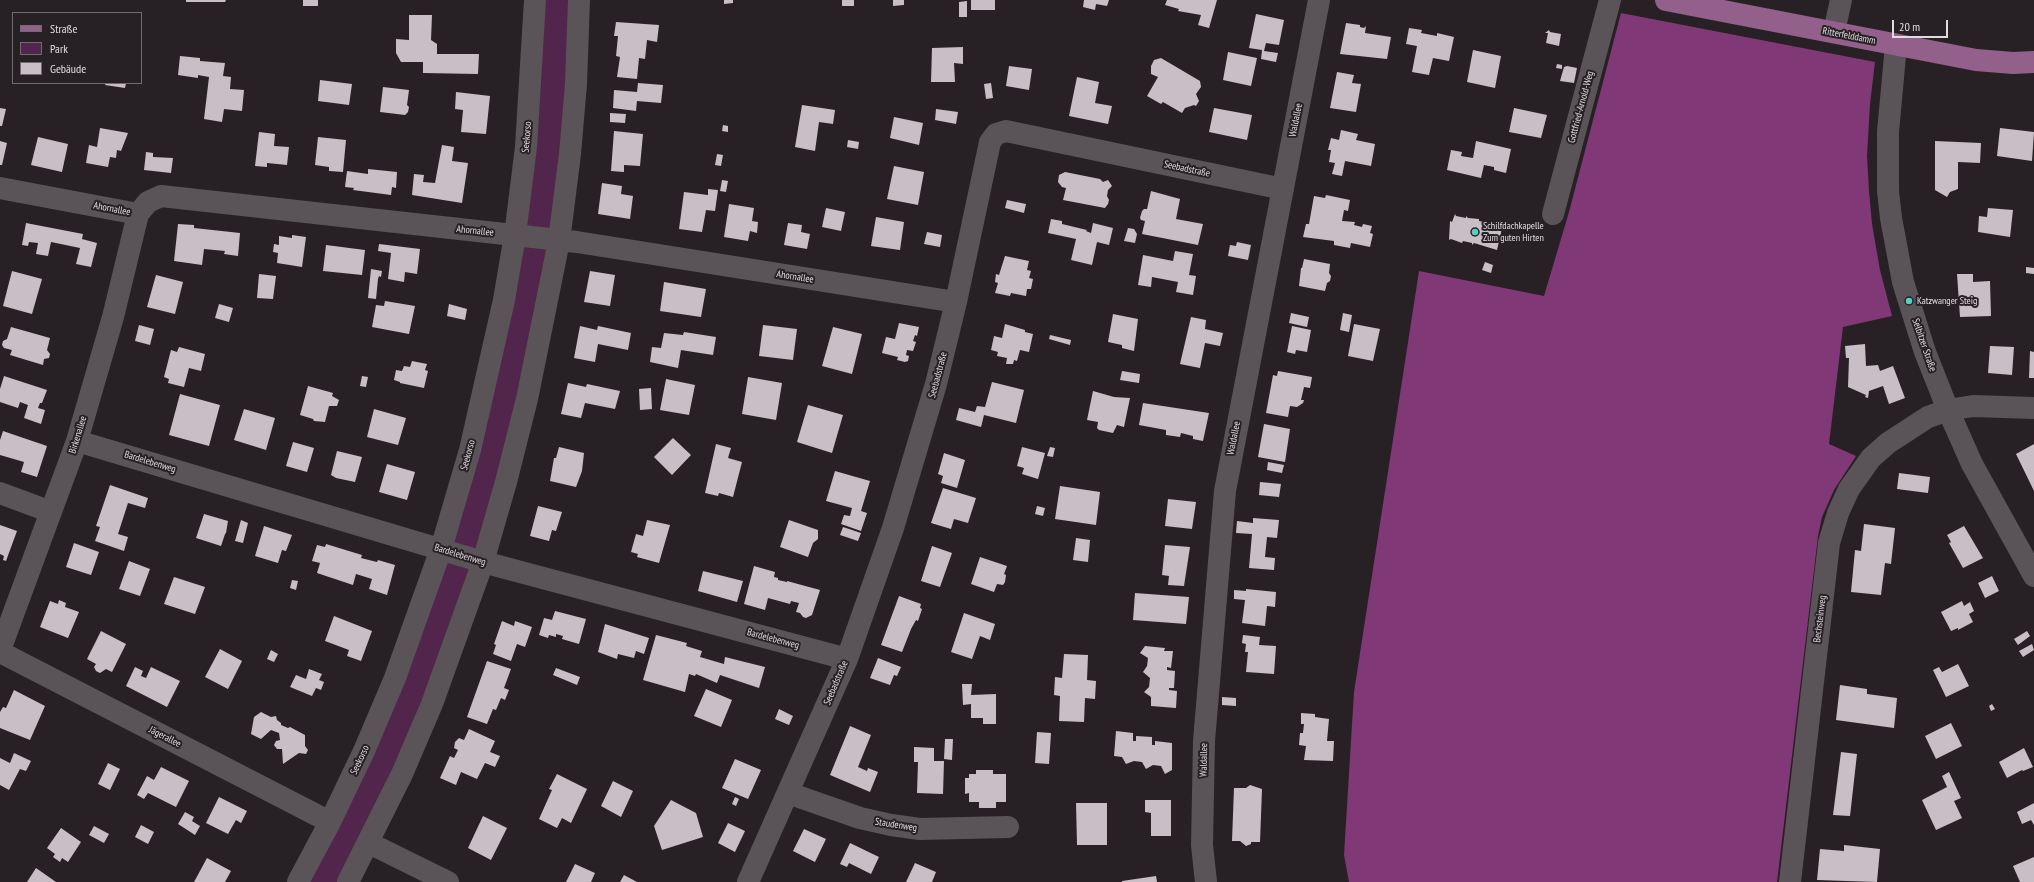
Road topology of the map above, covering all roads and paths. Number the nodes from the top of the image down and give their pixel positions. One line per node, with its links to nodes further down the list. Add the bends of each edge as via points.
1 (535, 0): 14 (street, Seekorso, via 526,147)
2 (579, 0): 15 (street, via 572,138)
3 (1319, 0): 11 (street, Waldallee)
4 (1610, 0): 13 (street, Gottfried-Arnold-Weg)
5 (1666, 0): 7 (main road, Ritterfelddamm)
6 (1841, 0): 7 (street)
7 (1834, 32): 8 (main road, Ritterfelddamm)
8 (1896, 45): 9 (main road, Ritterfelddamm, via 1976,60); 18 (street, Selbitzer Straße, via 1888,132 1890,218 1909,301 1925,352)
9 (2034, 62)
10 (0, 188): 12 (street, Ahornallee)
11 (1283, 189): 16 (street, Seebadstraße, via 1006,131 996,134 990,142); 35 (street, Waldallee, via 1225,491 1204,741 1202,845)
12 (138, 214): 14 (street, Ahornallee, via 148,202 161,196); 19 (street, Birkenallee, via 113,317)
13 (1553, 214)
14 (515, 235): 15 (street, Ahornallee); 22 (street, Seekorso, via 484,391)
15 (559, 241): 16 (street, Ahornallee); 23 (street, via 527,400)
16 (956, 302): 26 (street, Seebadstraße, via 936,384 893,528)
17 (2034, 408): 18 (street, via 1973,406)
18 (1948, 410): 24 (street, Selbitzer Straße, via 1972,464); 36 (street, Bechsteinweg, via 1928,417 1888,443 1860,472 1838,513 1829,543)
19 (77, 441): 21 (street, Birkenallee); 22 (street, Bardelebenweg)
20 (0, 493): 21 (street)
21 (51, 512): 25 (street, Birkenallee)
22 (441, 549): 23 (street, Bardelebenweg); 28 (street, Seekorso, via 395,678)
23 (483, 562): 26 (street, Bardelebenweg); 30 (street, via 432,704)
24 (2034, 576)
25 (0, 651): 28 (street, Jägerallee)
26 (847, 659): 27 (street, Seebadstraße)
27 (788, 793): 29 (street, Staudenweg, via 860,818 891,825 920,829); 34 (street, Seebadstraße)
28 (330, 822): 31 (street, Seekorso)
29 (1008, 827)
30 (369, 842): 32 (street); 33 (street)
31 (298, 882)
32 (348, 882)
33 (448, 882)
34 (748, 882)
35 (1206, 882)
36 (1790, 882)

